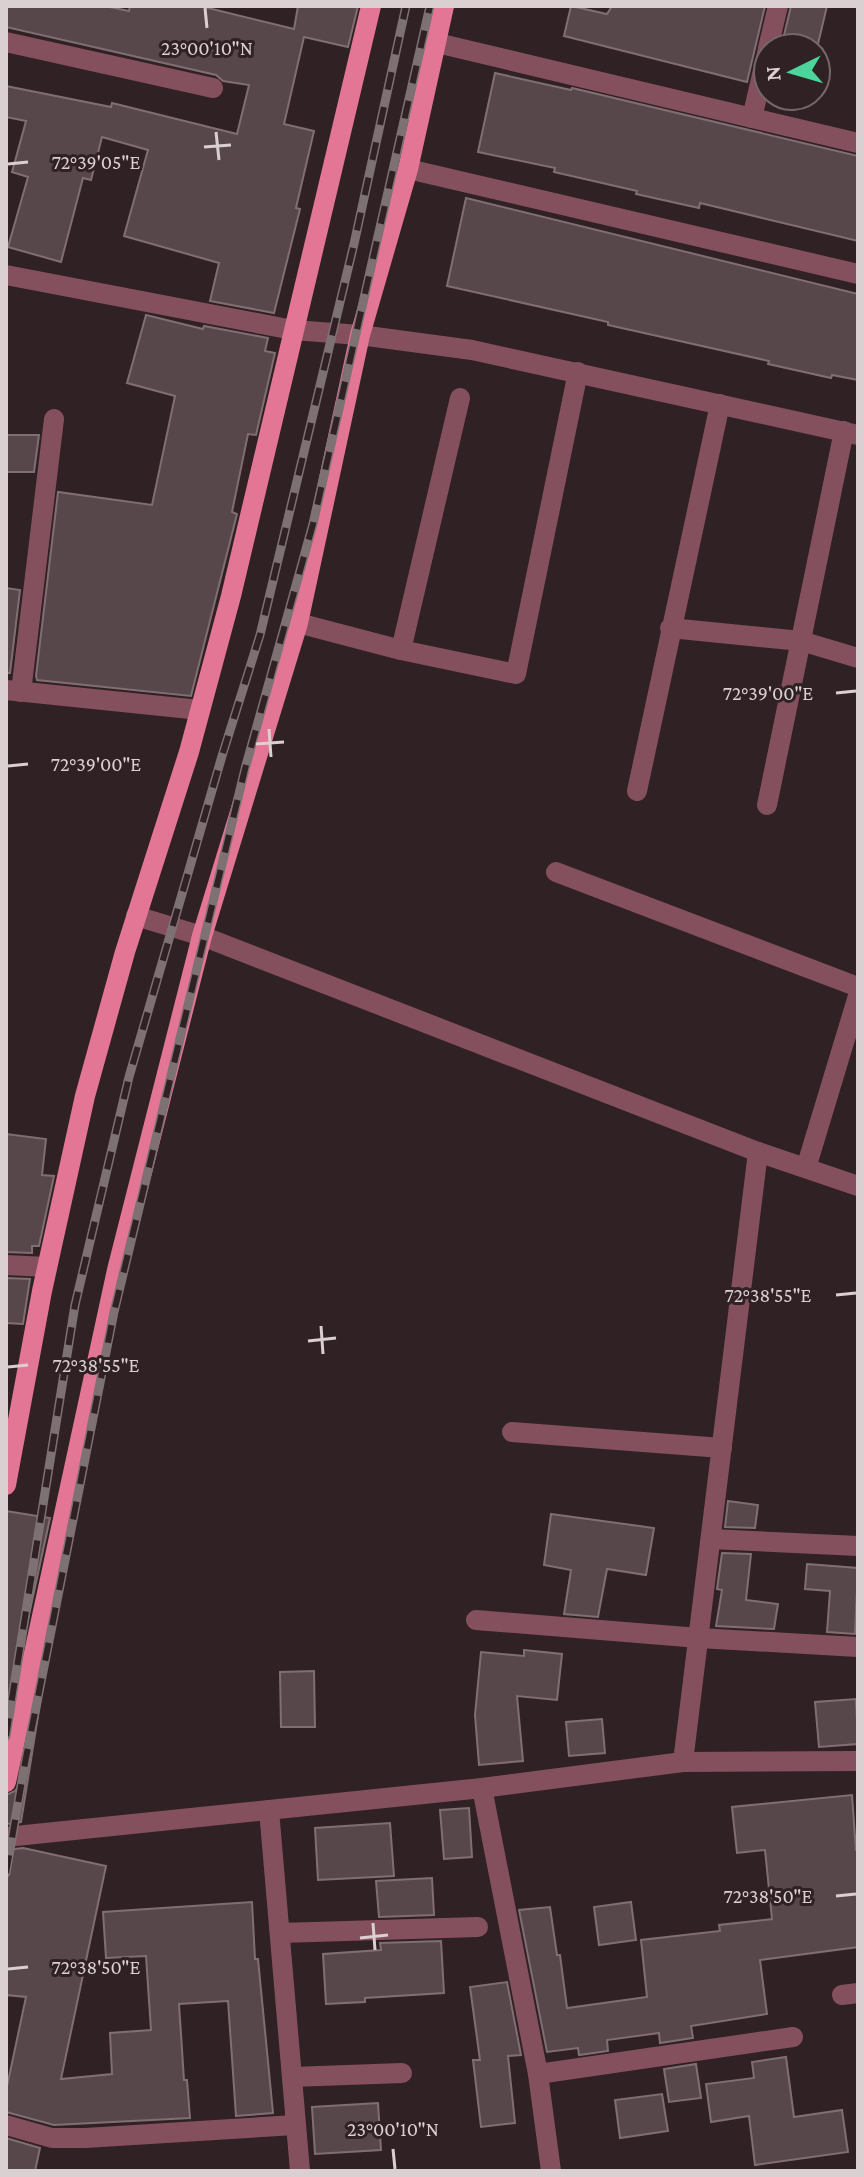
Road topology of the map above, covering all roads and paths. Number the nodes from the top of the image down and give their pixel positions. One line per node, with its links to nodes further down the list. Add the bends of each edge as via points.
1 (371, 6): 14 (main road)
2 (444, 6): 6 (main road)
3 (778, 6): 4 (street)
4 (772, 32)
5 (6, 42): 7 (street)
6 (437, 43): 9 (street); 11 (main road)
7 (213, 88)
8 (753, 112): 9 (street)
9 (752, 118): 10 (street)
10 (858, 143)
11 (408, 169): 12 (street); 15 (main road)
12 (858, 274)
13 (6, 275): 14 (street)
14 (293, 330): 15 (street); 27 (main road)
15 (360, 335): 16 (street); 21 (main road)
16 (578, 372): 18 (street); 24 (street, via 516,674)
17 (460, 398): 24 (street)
18 (720, 404): 20 (street); 22 (street)
19 (54, 419): 26 (street)
20 (851, 433): 23 (street)
21 (298, 623): 24 (street); 32 (main road)
22 (670, 628): 23 (street); 28 (street)
23 (801, 641): 25 (street); 29 (street)
24 (401, 650)
25 (858, 658)
26 (14, 691): 27 (street)
27 (200, 710): 31 (main road)
28 (637, 791)
29 (767, 805)
30 (556, 872): 33 (street)
31 (136, 916): 32 (street); 39 (main road, via 85,1096)
32 (202, 936): 35 (street); 50 (main road, via 117,1270)
33 (858, 987)
34 (858, 996): 36 (street)
35 (758, 1152): 36 (street); 41 (street)
36 (806, 1168): 37 (street)
37 (858, 1186)
38 (6, 1265): 39 (street)
39 (47, 1267): 42 (main road)
40 (512, 1432): 41 (street)
41 (722, 1448): 43 (street)
42 (6, 1485)
43 (711, 1539): 44 (street); 46 (street)
44 (858, 1546)
45 (476, 1620): 46 (street)
46 (699, 1638): 47 (street); 49 (street)
47 (858, 1647)
48 (858, 1761): 49 (street)
49 (683, 1762): 51 (street)
50 (6, 1782)
51 (482, 1788): 52 (street); 58 (street)
52 (269, 1810): 53 (street); 55 (street)
53 (6, 1837)
54 (478, 1927): 55 (street)
55 (280, 1933): 59 (street)
56 (793, 2037): 58 (street)
57 (402, 2073): 59 (street)
58 (538, 2074): 63 (street)
59 (292, 2077): 61 (street)
60 (6, 2125): 61 (street, via 52,2138)
61 (295, 2125): 62 (street)
62 (300, 2171)
63 (551, 2171)

